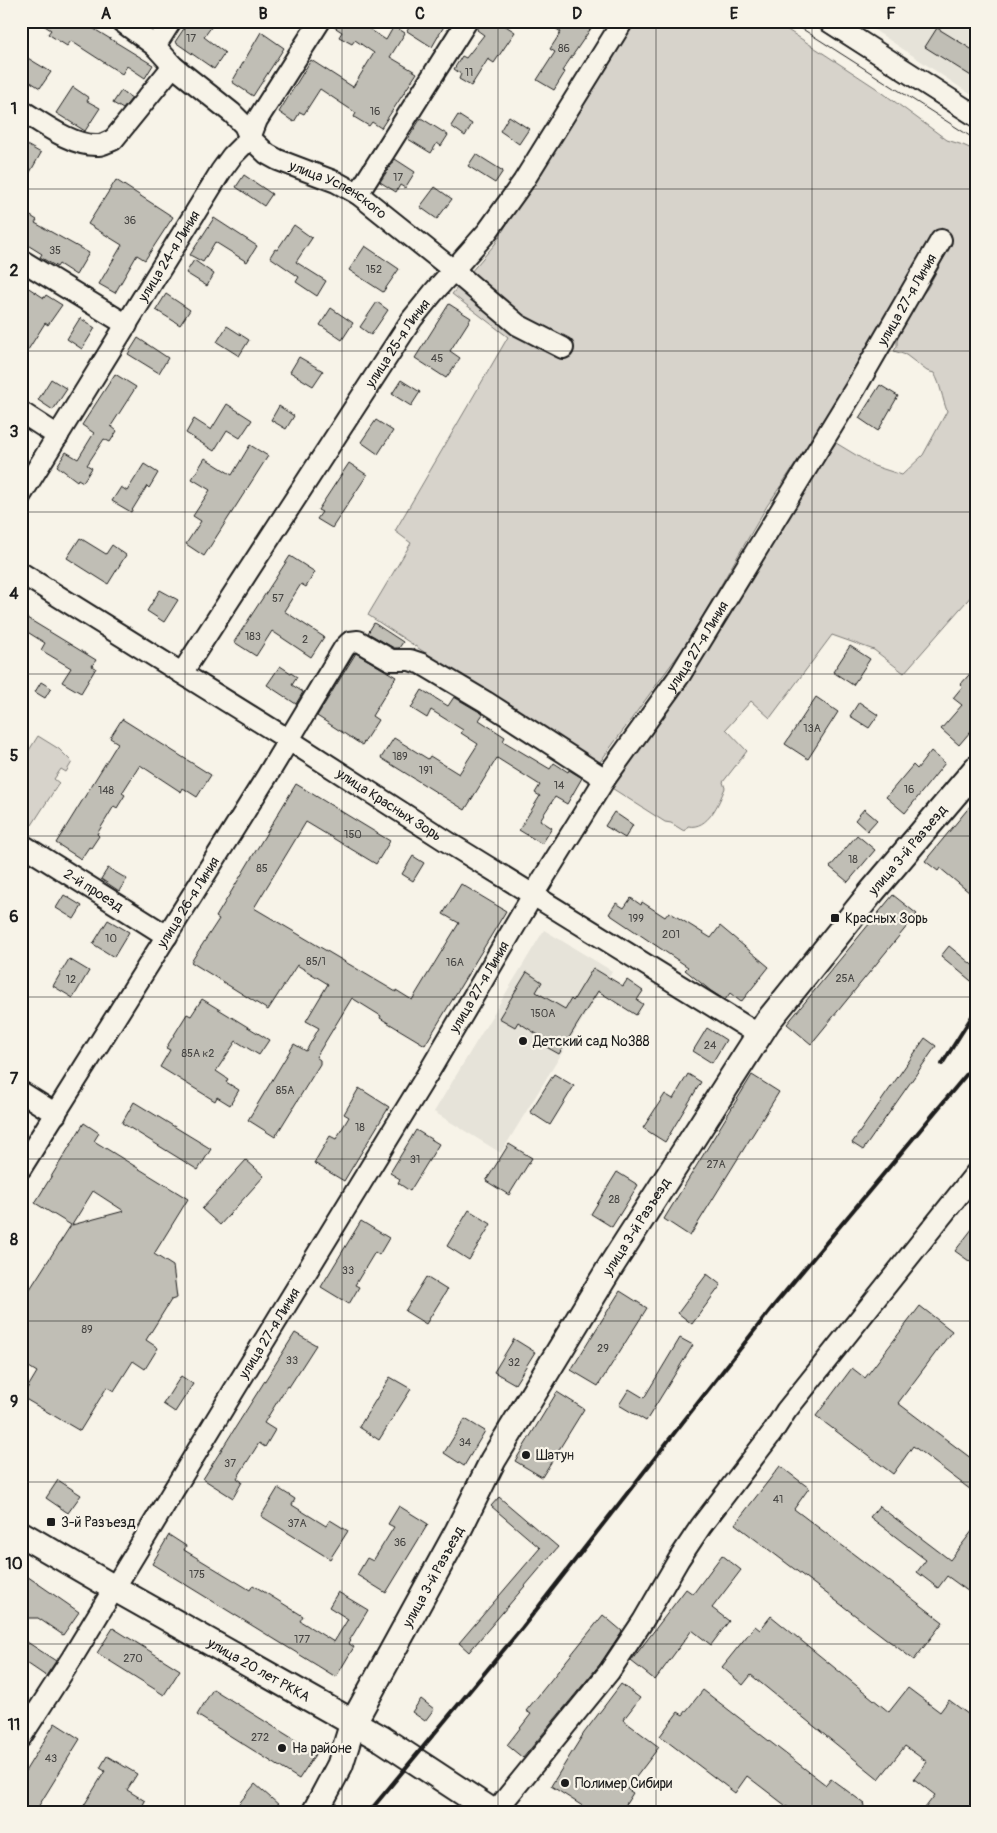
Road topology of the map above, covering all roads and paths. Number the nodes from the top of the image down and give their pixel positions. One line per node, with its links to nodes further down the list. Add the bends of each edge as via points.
1 (121, 21): 7 (street, улица Успенского)
2 (171, 21): 7 (street)
3 (320, 21): 11 (street, улица 24-я Линия, via 257,120)
4 (466, 21): 12 (street)
5 (623, 21): 15 (street, улица 25-я Линия, via 523,182 487,232)
6 (828, 21): 10 (street)
7 (154, 46): 8 (street, улица Успенского)
8 (173, 66): 9 (street, via 113,140 99,145 82,143 61,134); 11 (street, улица Успенского, via 232,113 244,125)
9 (21, 110)
10 (976, 116)
11 (250, 138): 12 (street, улица Успенского, via 278,160); 16 (street, улица 24-я Линия, via 221,171)
12 (358, 194): 15 (street, улица Успенского)
13 (941, 240): 25 (street, улица 27-я Линия, via 855,389 680,675)
14 (21, 260): 16 (street)
15 (453, 270): 17 (street, улица Успенского, via 518,325); 22 (street, улица 25-я Линия, via 412,319)
16 (127, 325): 19 (street, улица 24-я Линия)
17 (563, 348)
18 (21, 412): 19 (street)
19 (58, 436): 20 (street, улица 24-я Линия)
20 (21, 495)
21 (21, 573): 22 (street, улица Красных Зорь)
22 (182, 673): 23 (street, улица Красных Зорь)
23 (289, 740): 25 (street, улица 26-я Линия, via 344,648 350,642 358,641 391,660 422,664); 27 (street, улица Красных Зорь); 28 (street, улица 26-я Линия)
24 (976, 769): 29 (main road, улица 3-й Разъезд)
25 (605, 780): 27 (street, улица 27-я Линия)
26 (21, 844): 28 (street, 2-й проезд)
27 (533, 895): 29 (street, улица Красных Зорь); 35 (street, улица 27-я Линия)
28 (167, 936): 31 (street, улица 26-я Линия)
29 (758, 1034): 36 (main road, улица 3-й Разъезд, via 493,1460)
30 (21, 1092): 31 (street)
31 (56, 1114): 32 (street, улица 26-я Линия)
32 (21, 1168)
33 (976, 1173): 39 (street, via 786,1411 697,1532 644,1622 608,1672)
34 (21, 1534): 35 (main road, улица 20 лет РККА)
35 (114, 1588): 36 (main road, улица 20 лет РККА); 37 (street, улица 27-я Линия)
36 (353, 1723): 38 (main road, улица 3-й Разъезд, via 340,1764); 39 (main road, улица 20 лет РККА)
37 (21, 1737)
38 (315, 1812)
39 (494, 1812)

